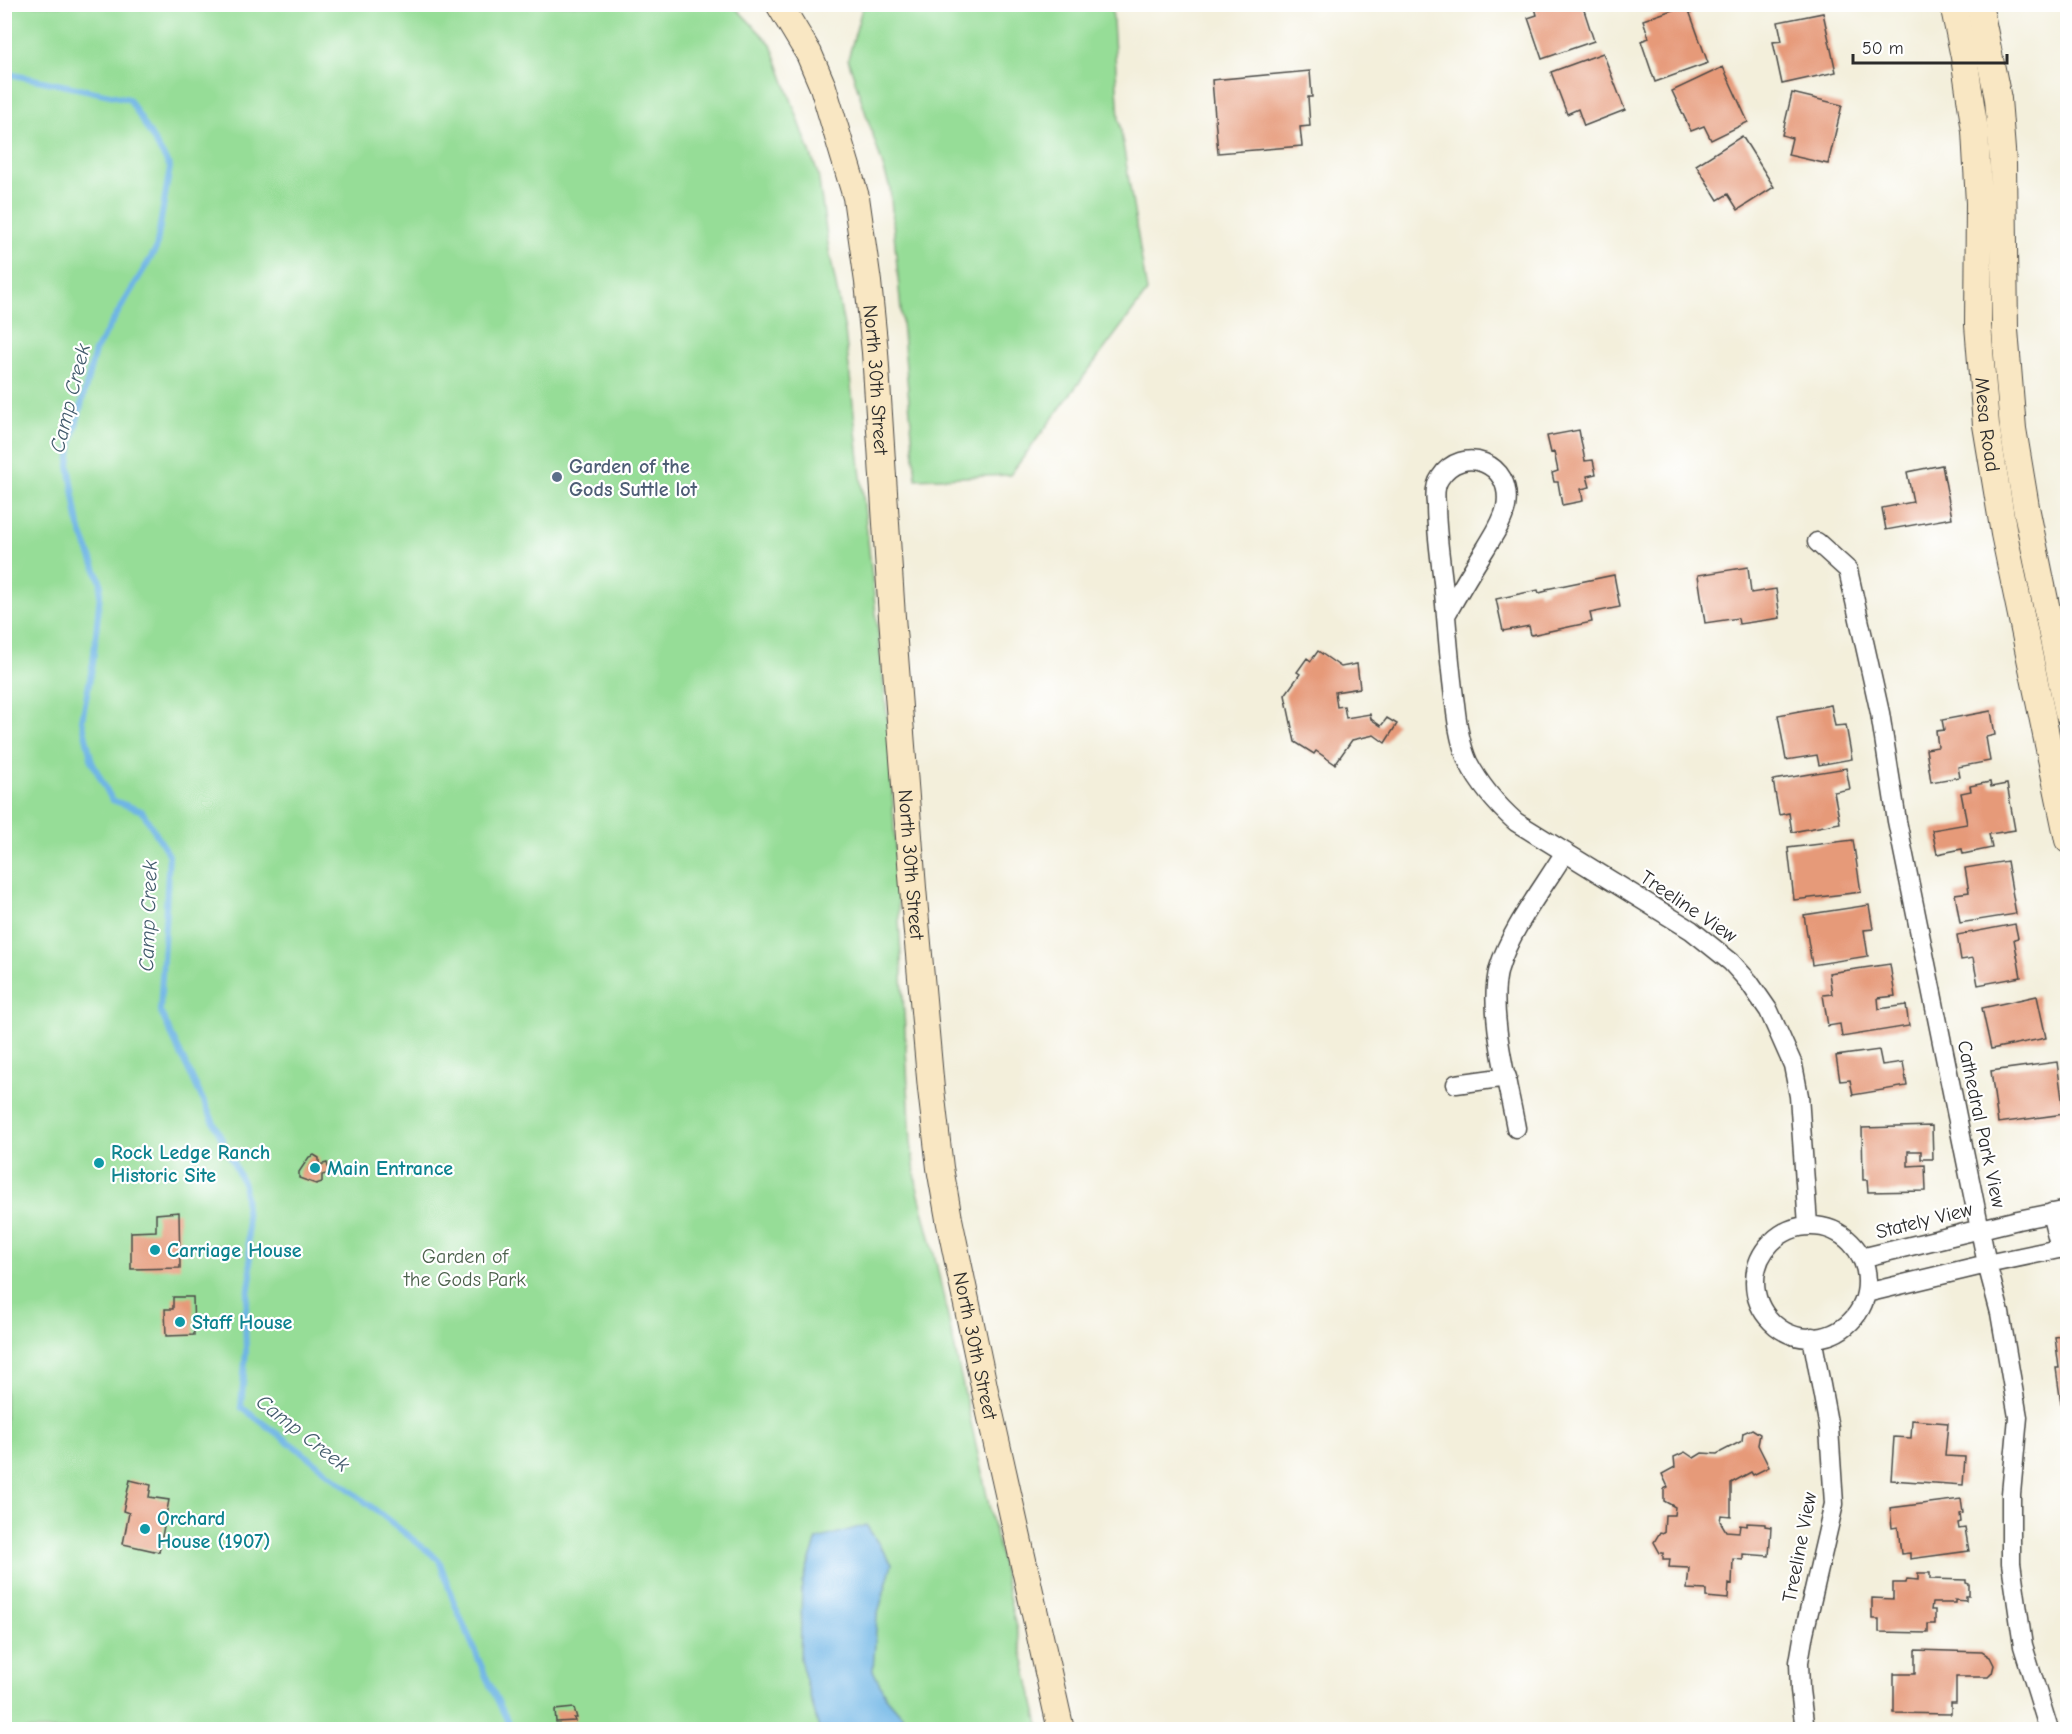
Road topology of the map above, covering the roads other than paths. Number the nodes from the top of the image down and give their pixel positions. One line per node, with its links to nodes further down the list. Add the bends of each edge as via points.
1 (779, 4): 20 (main road, North 30th Street, via 823,87 862,229 912,876 940,1168)
2 (1953, 4): 7 (main road, Mesa Road, via 1974,131 1978,326 1986,426 2004,534)
3 (1979, 4): 6 (main road, Mesa Road, via 1998,99 2003,163 2004,310 2013,429)
4 (1817, 542): 14 (street, Cathedral Park View, via 1848,570 1880,713 1897,821)
5 (1446, 615): 5 (street, Treeline View, via 1499,526 1506,507 1498,471 1478,461 1447,468 1438,480 1436,506); 8 (street, Treeline View, via 1455,704 1468,761 1496,803 1516,822)
6 (2067, 713)
7 (2067, 840)
8 (1565, 852): 9 (street, via 1515,933 1498,970 1495,1010); 13 (street, Treeline View, via 1691,930 1731,962 1769,1011 1793,1065 1799,1096)
9 (1507, 1077): 10 (street); 11 (street)
10 (1456, 1084)
11 (1516, 1128)
12 (2059, 1211): 14 (street, Stately View); 15 (street)
13 (1808, 1225): 16 (street, via 1836,1232 1849,1241); 19 (street, via 1785,1232 1769,1244 1757,1265 1754,1281 1756,1298 1764,1314 1783,1331 1797,1337)
14 (1981, 1229): 16 (street, Stately View); 17 (street, Cathedral Park View)
15 (2064, 1248): 17 (street)
16 (1861, 1258): 18 (street)
17 (1987, 1264): 18 (street); 22 (street, Cathedral Park View, via 2000,1313 2018,1417 2011,1494 2011,1563 2023,1646)
18 (1866, 1293): 19 (street, via 1852,1321 1836,1333)
19 (1812, 1337): 21 (street, Treeline View, via 1829,1428 1834,1504 1799,1662)
20 (1061, 1730)
21 (1805, 1730)
22 (2049, 1730)

